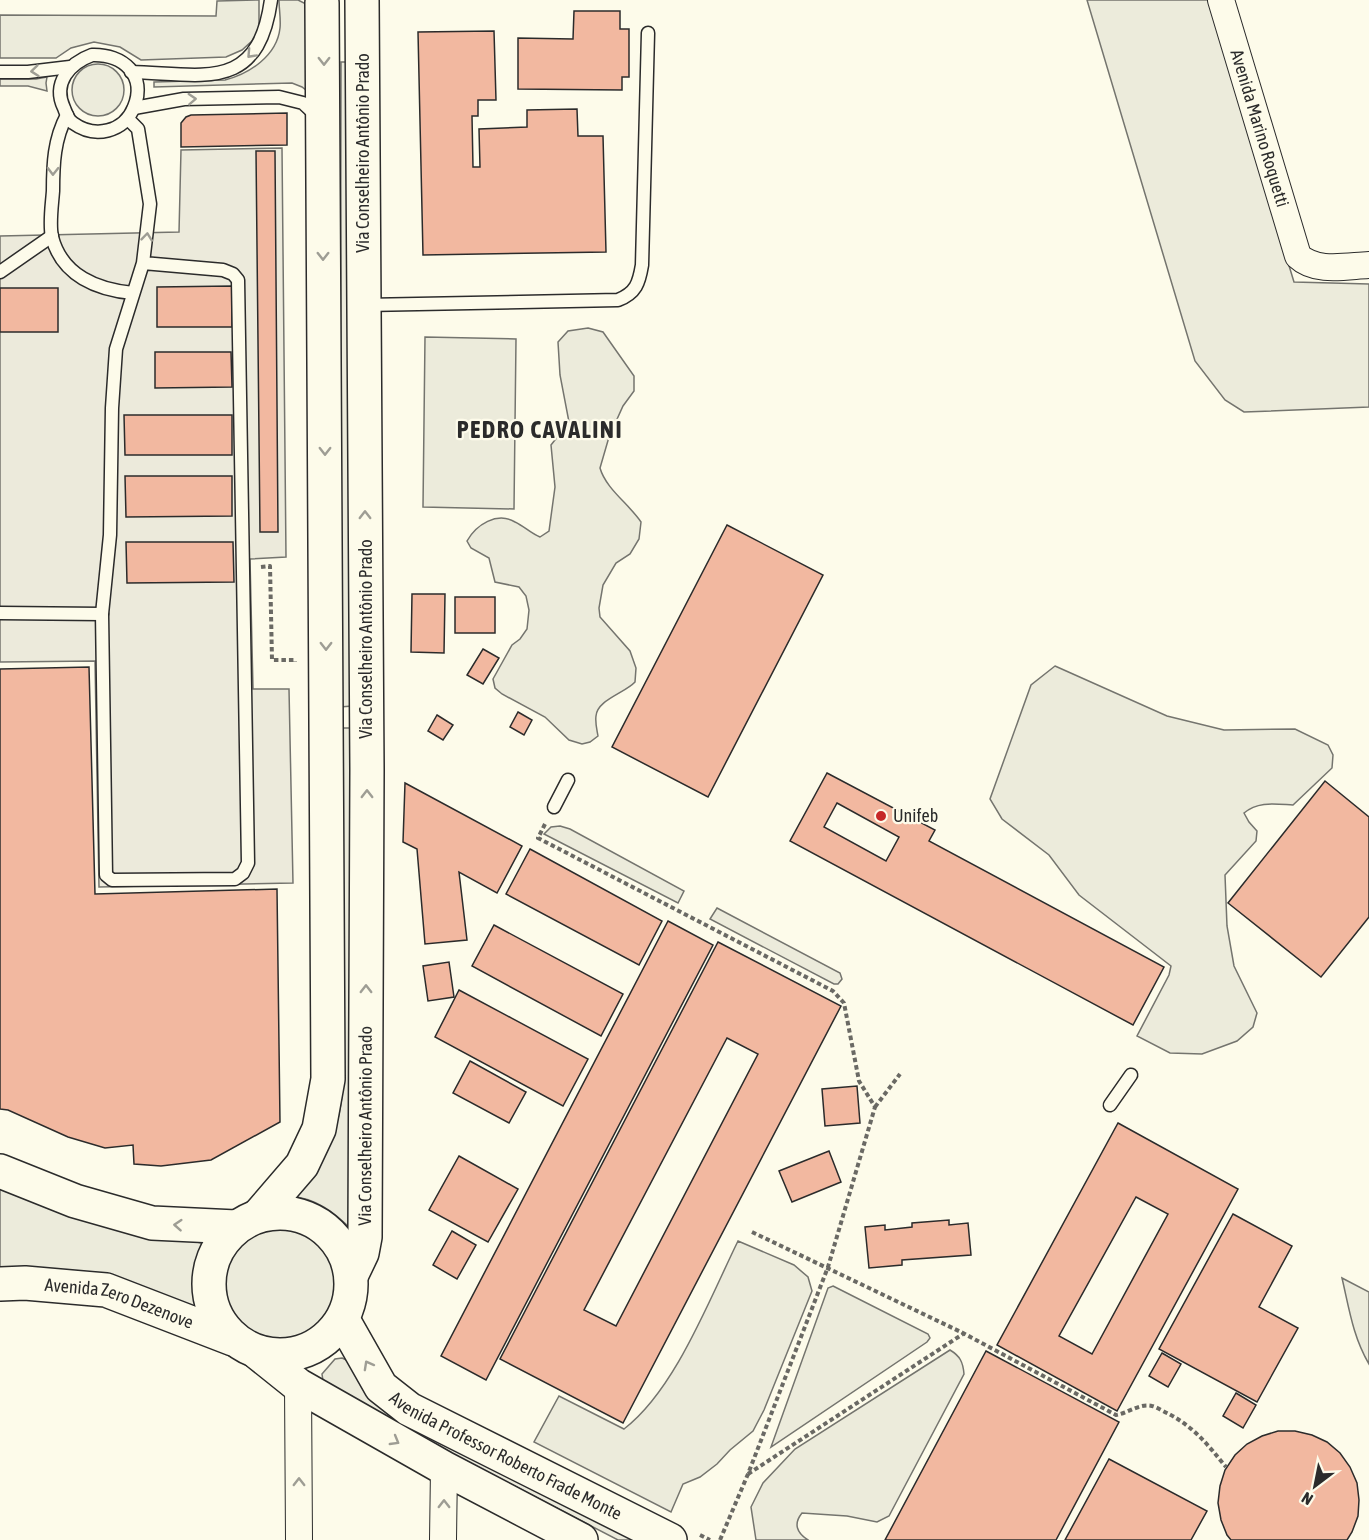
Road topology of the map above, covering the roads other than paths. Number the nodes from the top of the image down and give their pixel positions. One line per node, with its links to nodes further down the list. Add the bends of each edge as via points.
1 (271, 0): 8 (lane, one-way to 8, via 258,46 235,69 218,74)
2 (361, 0): 4 (main road, via 342,4); 17 (main road, Via Conselheiro Antônio Prado)
3 (1221, 0): 14 (street, Avenida Marino Roquetti, via 1298,256 1316,267)
4 (318, 1): 11 (main road, one-way to 11)
5 (648, 33): 17 (lane, via 642,265 638,283 628,296 618,300)
6 (70, 67): 7 (lane, one-way to 7); 8 (lane, via 80,59 105,55 117,58); 10 (lane, via 60,91)
7 (0, 72)
8 (131, 72): 9 (lane, via 138,90)
9 (131, 114): 10 (lane, via 113,130 100,132 71,123); 11 (lane, one-way to 11, via 184,99 279,97 303,103); 13 (lane, one-way to 9, via 150,204 143,150)
10 (67, 115): 12 (lane, one-way to 12, via 53,158)
11 (323, 122): 25 (main road, one-way to 25, via 328,1079 319,1129 302,1166)
12 (52, 236): 15 (lane); 16 (lane, via 60,257 84,281)
13 (143, 263): 16 (lane); 19 (lane, via 224,270 237,280 248,863 235,879 112,880 106,875)
14 (1369, 265)
15 (0, 272)
16 (134, 293): 19 (lane, via 116,349 110,535)
17 (364, 305): 26 (main road, Via Conselheiro Antônio Prado, one-way to 17, via 365,1237)
18 (0, 613): 19 (lane)
19 (102, 614)
20 (568, 780): 21 (lane)
21 (554, 807)
22 (1131, 1076): 23 (lane)
23 (1110, 1106)
24 (0, 1171): 25 (main road, one-way to 24, via 152,1223 75,1201)
25 (247, 1221): 26 (main road, via 284,1212 308,1218 329,1232 344,1252); 29 (main road, via 219,1246 209,1269 208,1295 217,1319)
26 (351, 1276): 28 (main road, via 351,1298)
27 (0, 1284): 29 (main road, Avenida Zero Dezenove, via 106,1290)
28 (343, 1320): 29 (main road, via 327,1339 306,1352 282,1356); 35 (main road, Avenida Professor Roberto Frade Monte, one-way to 28, via 410,1408 381,1388)
29 (245, 1346): 30 (main road)
30 (298, 1385): 31 (main road, one-way to 31); 32 (street, one-way to 30)
31 (444, 1468): 33 (street, one-way to 31); 34 (main road)
32 (299, 1540)
33 (444, 1540)
34 (581, 1540)
35 (670, 1540)

